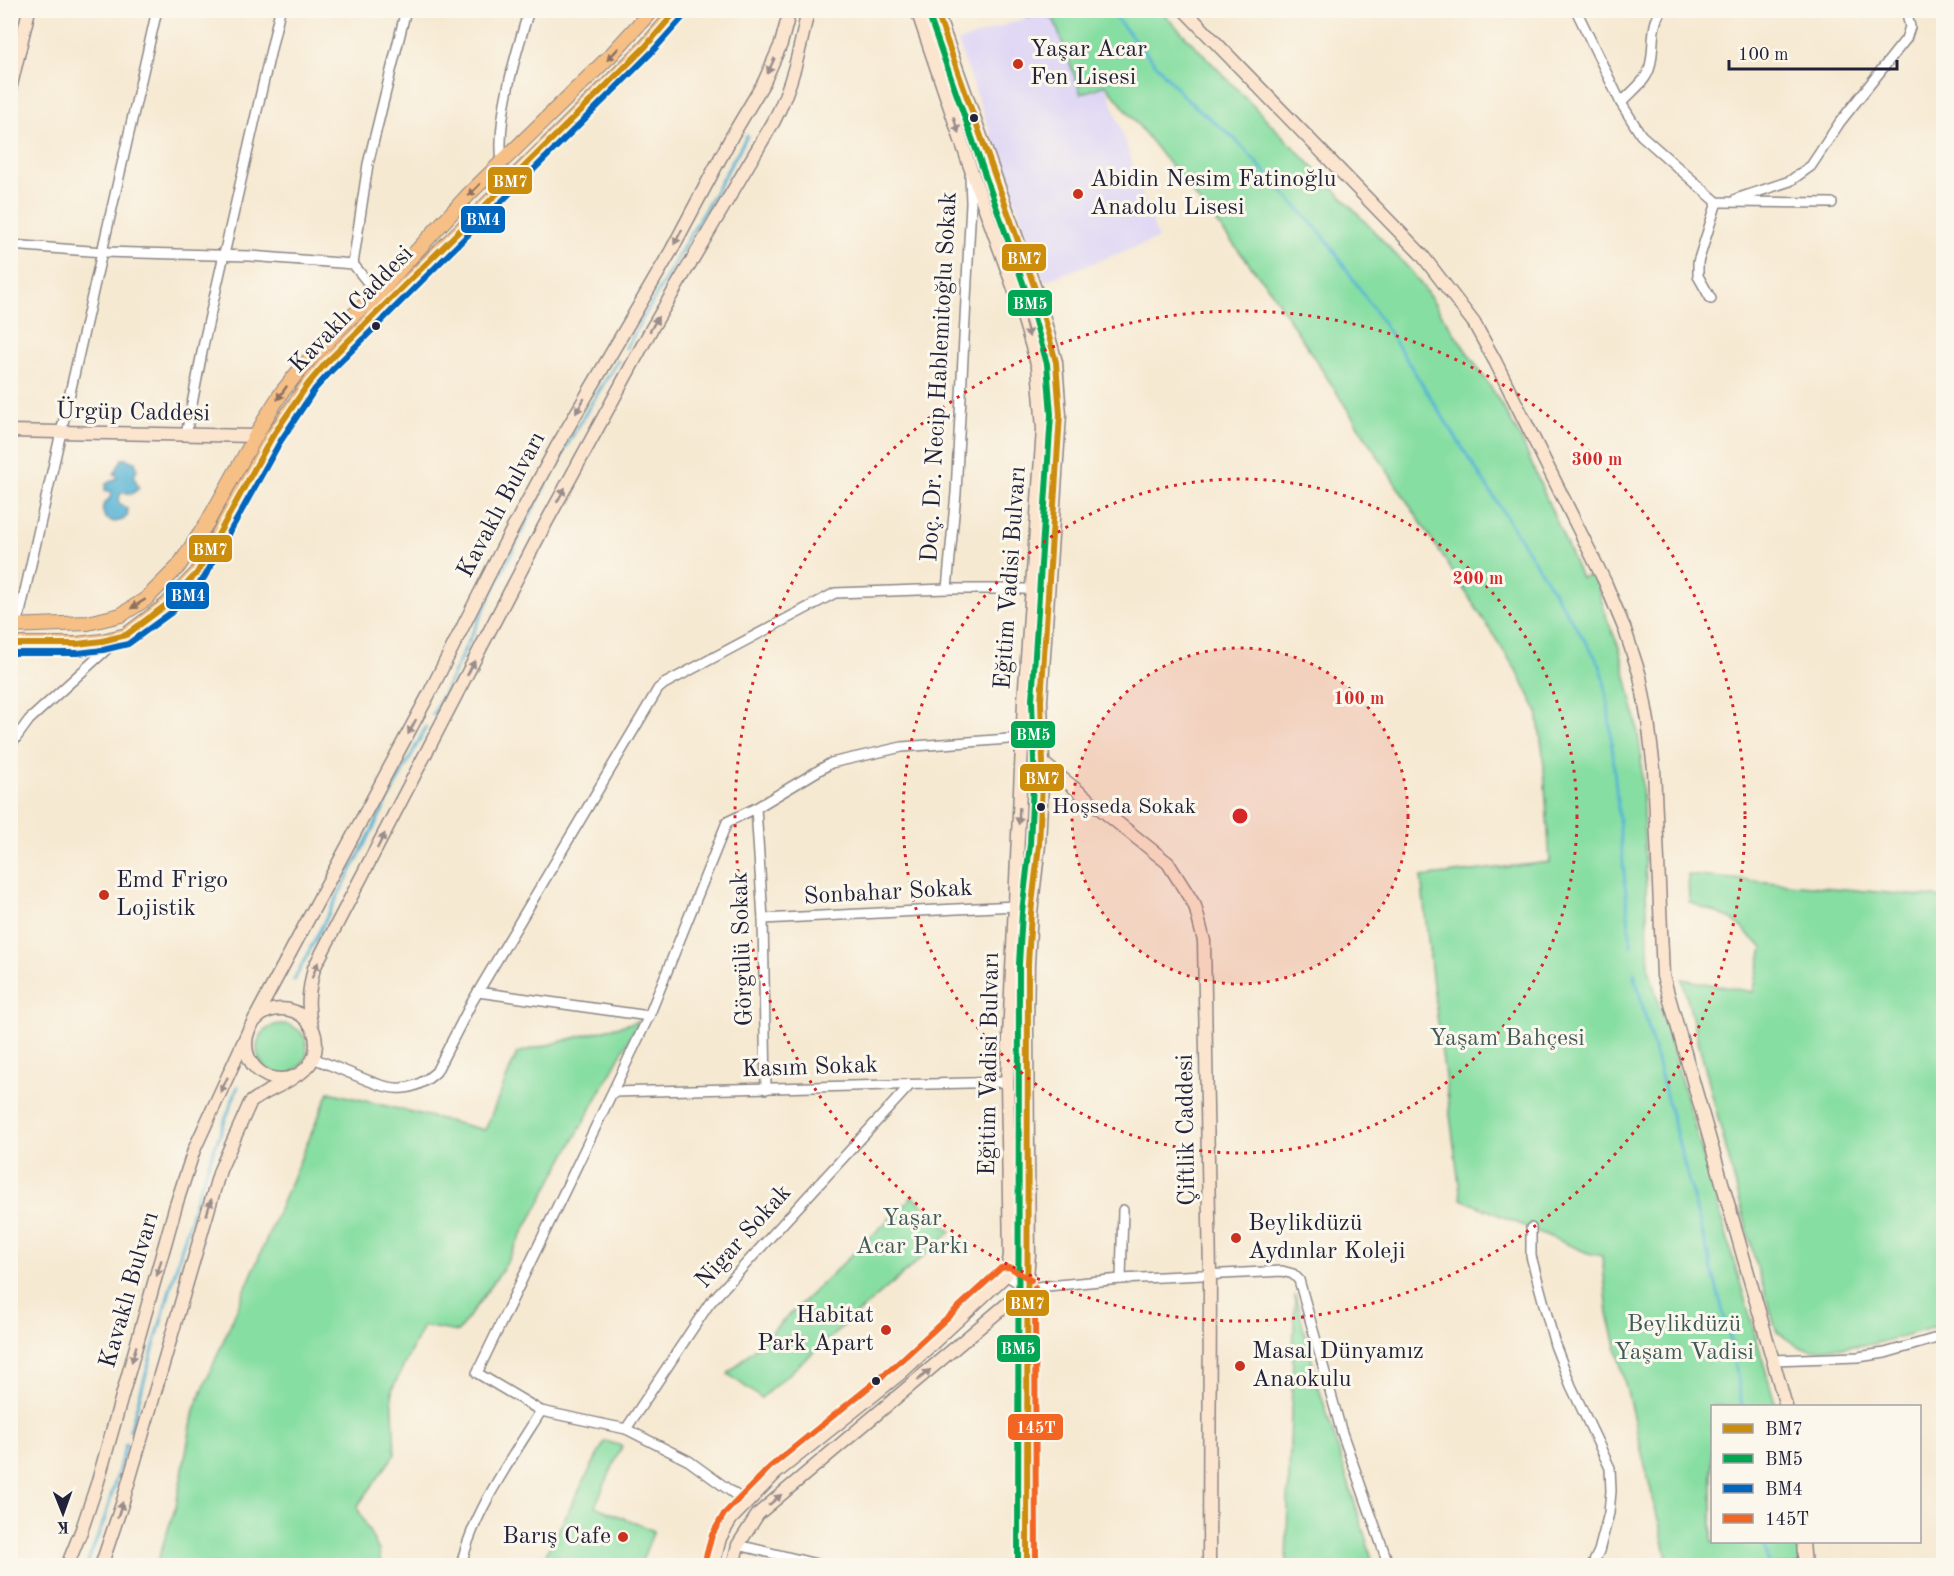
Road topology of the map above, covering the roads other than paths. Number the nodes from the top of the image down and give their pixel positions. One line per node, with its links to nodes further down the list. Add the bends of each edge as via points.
1 (29, 10): 16 (main road)
2 (157, 10): 24 (street)
3 (280, 10): 25 (street)
4 (406, 10): 26 (street, via 368,164)
5 (529, 10): 18 (street, via 505,110)
6 (652, 10): 18 (main road, Kavaklı Caddesi, one-way to 18)
7 (676, 10): 36 (main road, Kavaklı Caddesi, via 578,115 325,364 272,437 197,573 166,605)
8 (790, 10): 47 (main road, Kavaklı Bulvarı, one-way to 47, via 781,44 764,82 556,448)
9 (808, 10): 48 (main road, Kavaklı Bulvarı, one-way to 9, via 308,992 314,968 541,532 652,328 774,122 792,79)
10 (917, 10): 19 (main road, Eğitim Vadisi Bulvarı, one-way to 19)
11 (936, 10): 39 (main road, Eğitim Vadisi Bulvarı, via 1038,297 1056,362 1060,415)
12 (1184, 10): 62 (main road, via 1444,281 1495,361 1605,582 1640,676 1648,721 1654,769 1663,976)
13 (1576, 10): 17 (street)
14 (1661, 10): 17 (street, via 1656,18 1650,67 1644,80)
15 (1908, 18): 21 (street, via 1906,39 1839,122 1810,166 1790,181)
16 (10, 89)
17 (1621, 103): 20 (street, via 1641,135)
18 (502, 162): 27 (main road, Kavaklı Caddesi, one-way to 27)
19 (970, 167): 33 (street, Doç. Dr. Necip Hablemitoğlu Sokak, via 956,493); 34 (main road, Eğitim Vadisi Bulvarı, one-way to 34, via 1038,368 1042,429)
20 (1717, 202): 21 (street); 28 (street, via 1698,262 1698,276)
21 (1728, 202): 22 (street)
22 (1832, 203)
23 (10, 245): 24 (street)
24 (104, 252): 25 (street); 30 (street)
25 (224, 255): 26 (street); 31 (street)
26 (353, 264): 27 (street)
27 (377, 294): 32 (main road, Kavaklı Caddesi, one-way to 32, via 302,367)
28 (1711, 299)
29 (10, 431): 30 (main road, Ürgüp Caddesi)
30 (62, 432): 31 (main road, Ürgüp Caddesi); 35 (street)
31 (186, 435): 32 (main road, Ürgüp Caddesi)
32 (255, 436): 35 (main road, Kavaklı Caddesi, one-way to 35, via 178,567 147,599 121,615 88,623)
33 (947, 589): 34 (street); 45 (street, via 835,593 658,689)
34 (1031, 589): 38 (main road, Eğitim Vadisi Bulvarı)
35 (14, 626)
36 (126, 635): 37 (main road, Kavaklı Caddesi, via 77,644); 40 (street, via 29,720)
37 (10, 644)
38 (1022, 738): 39 (main road); 42 (street, via 902,747 831,763); 43 (main road, Eğitim Vadisi Bulvarı, one-way to 43)
39 (1041, 739): 41 (main road, Eğitim Vadisi Bulvarı)
40 (10, 746)
41 (1043, 763): 57 (main road, Çiftlik Caddesi, via 1168,863 1199,917 1204,941); 60 (main road, Eğitim Vadisi Bulvarı, via 1029,964)
42 (756, 808): 44 (street, Görgülü Sokak); 46 (street, via 727,822)
43 (1015, 906): 44 (street, Sonbahar Sokak); 51 (main road, Eğitim Vadisi Bulvarı)
44 (763, 919): 53 (street, Görgülü Sokak)
45 (478, 992): 46 (street); 49 (street, via 436,1072 414,1087 390,1088)
46 (649, 1016): 54 (street)
47 (251, 1027): 48 (main road, via 262,1014 284,1009 295,1011); 50 (main road, via 246,1043 252,1064 271,1077); 70 (main road, Kavaklı Bulvarı, one-way to 70, via 191,1161 176,1205 98,1481)
48 (312, 1027): 49 (main road, Kavaklı Bulvarı, via 316,1038)
49 (313, 1058): 50 (main road)
50 (294, 1077): 71 (main road, one-way to 50, via 220,1170 249,1102)
51 (1007, 1082): 52 (street, Kasım Sokak); 58 (main road, Eğitim Vadisi Bulvarı, via 1010,1257)
52 (910, 1085): 53 (street, Kasım Sokak); 65 (street, Nigar Sokak, via 709,1304)
53 (766, 1089): 54 (street, Kasım Sokak)
54 (613, 1092): 64 (street, via 477,1373)
55 (1123, 1210): 59 (street)
56 (1531, 1228): 79 (street, via 1531,1256 1555,1345 1610,1468 1609,1513)
57 (1210, 1273): 59 (street); 77 (main road, Çiftlik Caddesi); 78 (street, via 1282,1271 1299,1280 1341,1430)
58 (1006, 1275): 60 (street); 66 (main road, via 901,1373 776,1473)
59 (1121, 1279): 60 (street)
60 (1026, 1288): 67 (main road, one-way to 60); 76 (street)
61 (1944, 1336): 62 (street, via 1858,1357)
62 (1773, 1360): 63 (main road)
63 (1785, 1405)
64 (541, 1411): 65 (street); 72 (street, via 475,1525 465,1545)
65 (626, 1430): 66 (street, via 689,1461)
66 (747, 1503): 67 (main road); 73 (main road, via 720,1538)
67 (759, 1514): 69 (main road)
68 (1803, 1543): 80 (main road)
69 (738, 1545): 74 (main road); 75 (street)
70 (68, 1566)
71 (101, 1566)
72 (461, 1566)
73 (713, 1566)
74 (733, 1566)
75 (825, 1566)
76 (1027, 1566)
77 (1209, 1566)
78 (1389, 1566)
79 (1592, 1566)
80 (1805, 1566)

